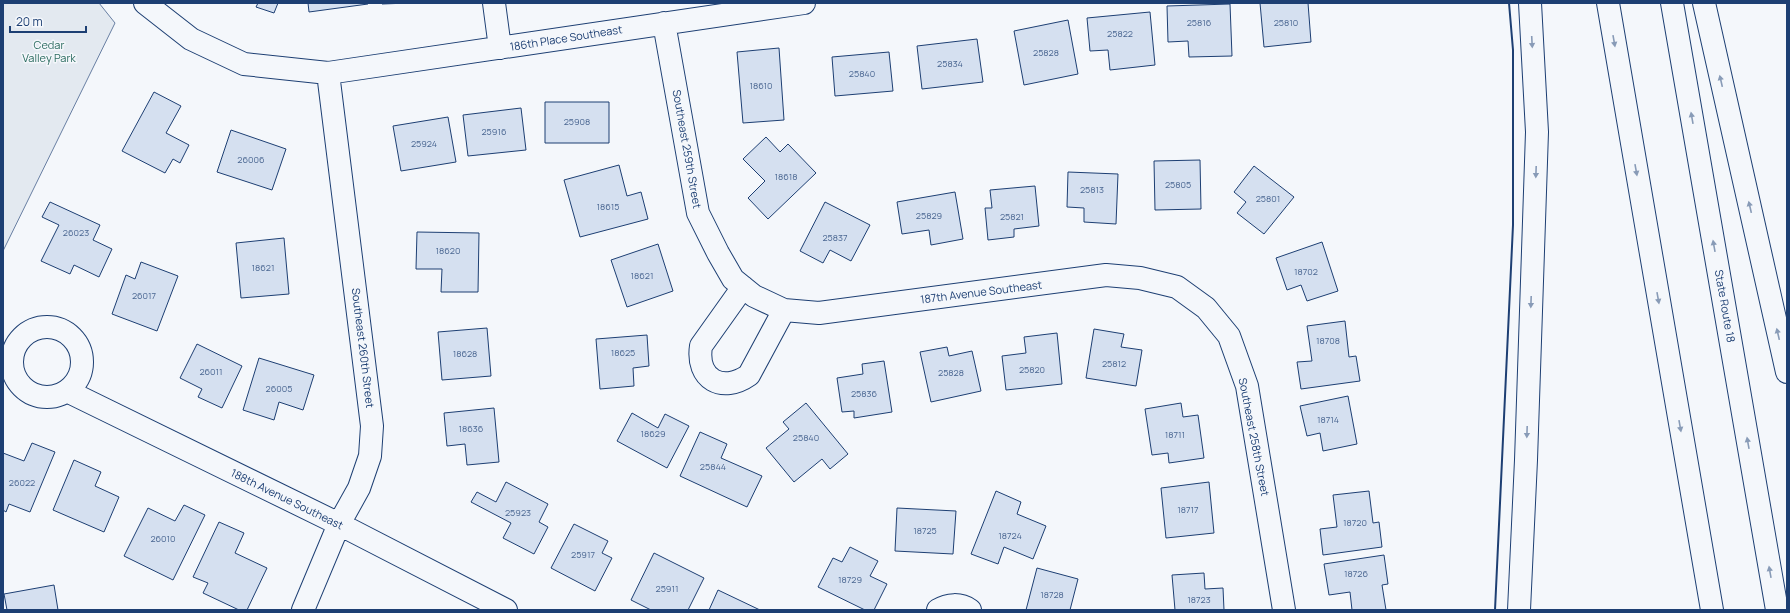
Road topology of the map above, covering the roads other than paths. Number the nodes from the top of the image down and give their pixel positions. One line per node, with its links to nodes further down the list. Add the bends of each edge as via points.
1 (145, 3): 10 (main road, 186th Place Southeast, via 191,39 244,64)
2 (494, 3): 9 (main road)
3 (804, 3): 8 (main road, 186th Place Southeast)
4 (1530, 3): 17 (main road, one-way to 17, via 1537,132)
5 (1608, 3): 25 (main road, one-way to 25)
6 (1672, 3): 26 (main road, State Route 18, one-way to 6)
7 (1704, 3): 14 (main road, one-way to 7)
8 (664, 23): 9 (main road, 186th Place Southeast); 12 (main road, Southeast 259th Street, via 698,213 734,279)
9 (500, 48): 10 (main road, 186th Place Southeast)
10 (328, 73): 16 (main road, Southeast 260th Street, via 372,426 370,456 359,488)
11 (1177, 287): 13 (main road, 187th Avenue Southeast, via 1140,278 1106,275 819,313); 22 (main road, Southeast 258th Street, via 1206,308 1229,336 1246,386)
12 (748, 291): 13 (main road, 187th Avenue Southeast); 13 (main road, via 700,346 702,368 708,377 718,383 729,385 740,382 749,375)
13 (784, 310)
14 (1787, 372)
15 (67, 391): 16 (main road, 188th Avenue Southeast)
16 (339, 524): 18 (main road, Southeast 260th Street); 19 (main road, 188th Avenue Southeast)
17 (1521, 588): 23 (main road); 24 (main road)
18 (303, 610)
19 (506, 610)
20 (938, 610): 21 (main road, via 958,605)
21 (970, 610)
22 (1284, 610)
23 (1519, 610)
24 (1523, 610)
25 (1712, 610)
26 (1777, 610)

